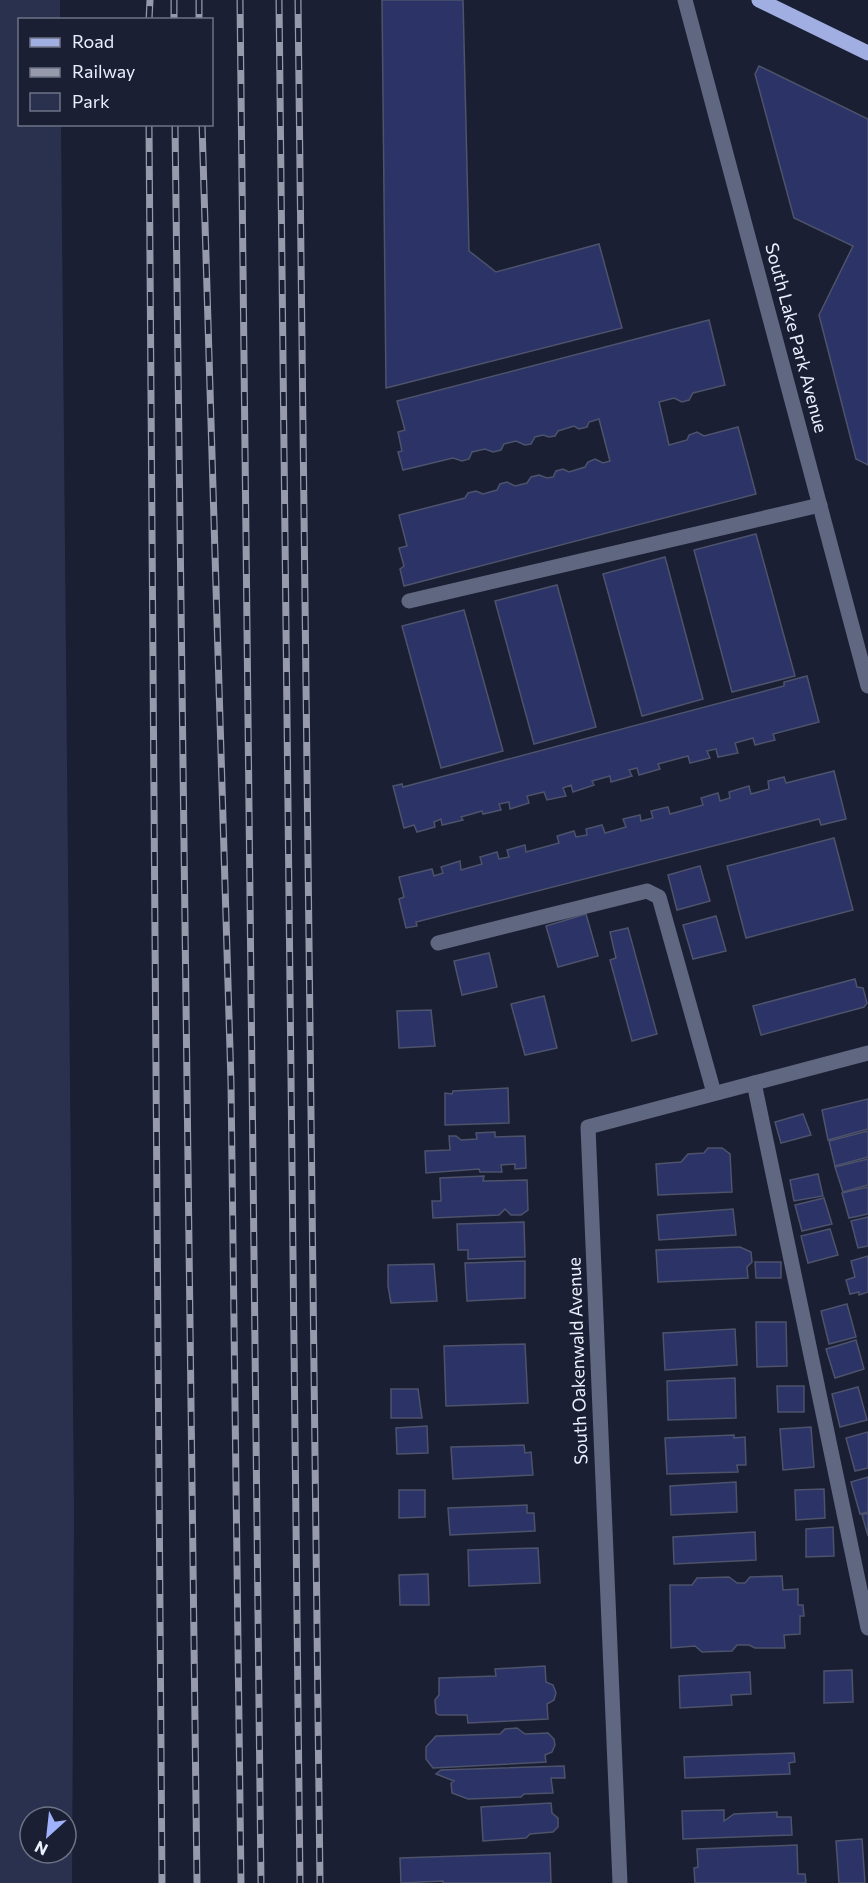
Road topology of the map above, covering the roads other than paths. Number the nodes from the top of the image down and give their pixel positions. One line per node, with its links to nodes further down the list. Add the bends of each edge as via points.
1 (685, 0): 4 (street, South Lake Park Avenue)
2 (759, 0): 3 (main road)
3 (868, 53)
4 (820, 504): 5 (street); 6 (street, South Lake Park Avenue)
5 (409, 601)
6 (868, 686)
7 (438, 943): 10 (street, via 647,891 659,897)
8 (868, 1053): 9 (street, South Oakenwald Avenue)
9 (754, 1083): 10 (street, South Oakenwald Avenue); 11 (street)
10 (714, 1094): 12 (street, South Oakenwald Avenue, via 588,1127)
11 (868, 1628)
12 (620, 1883)

